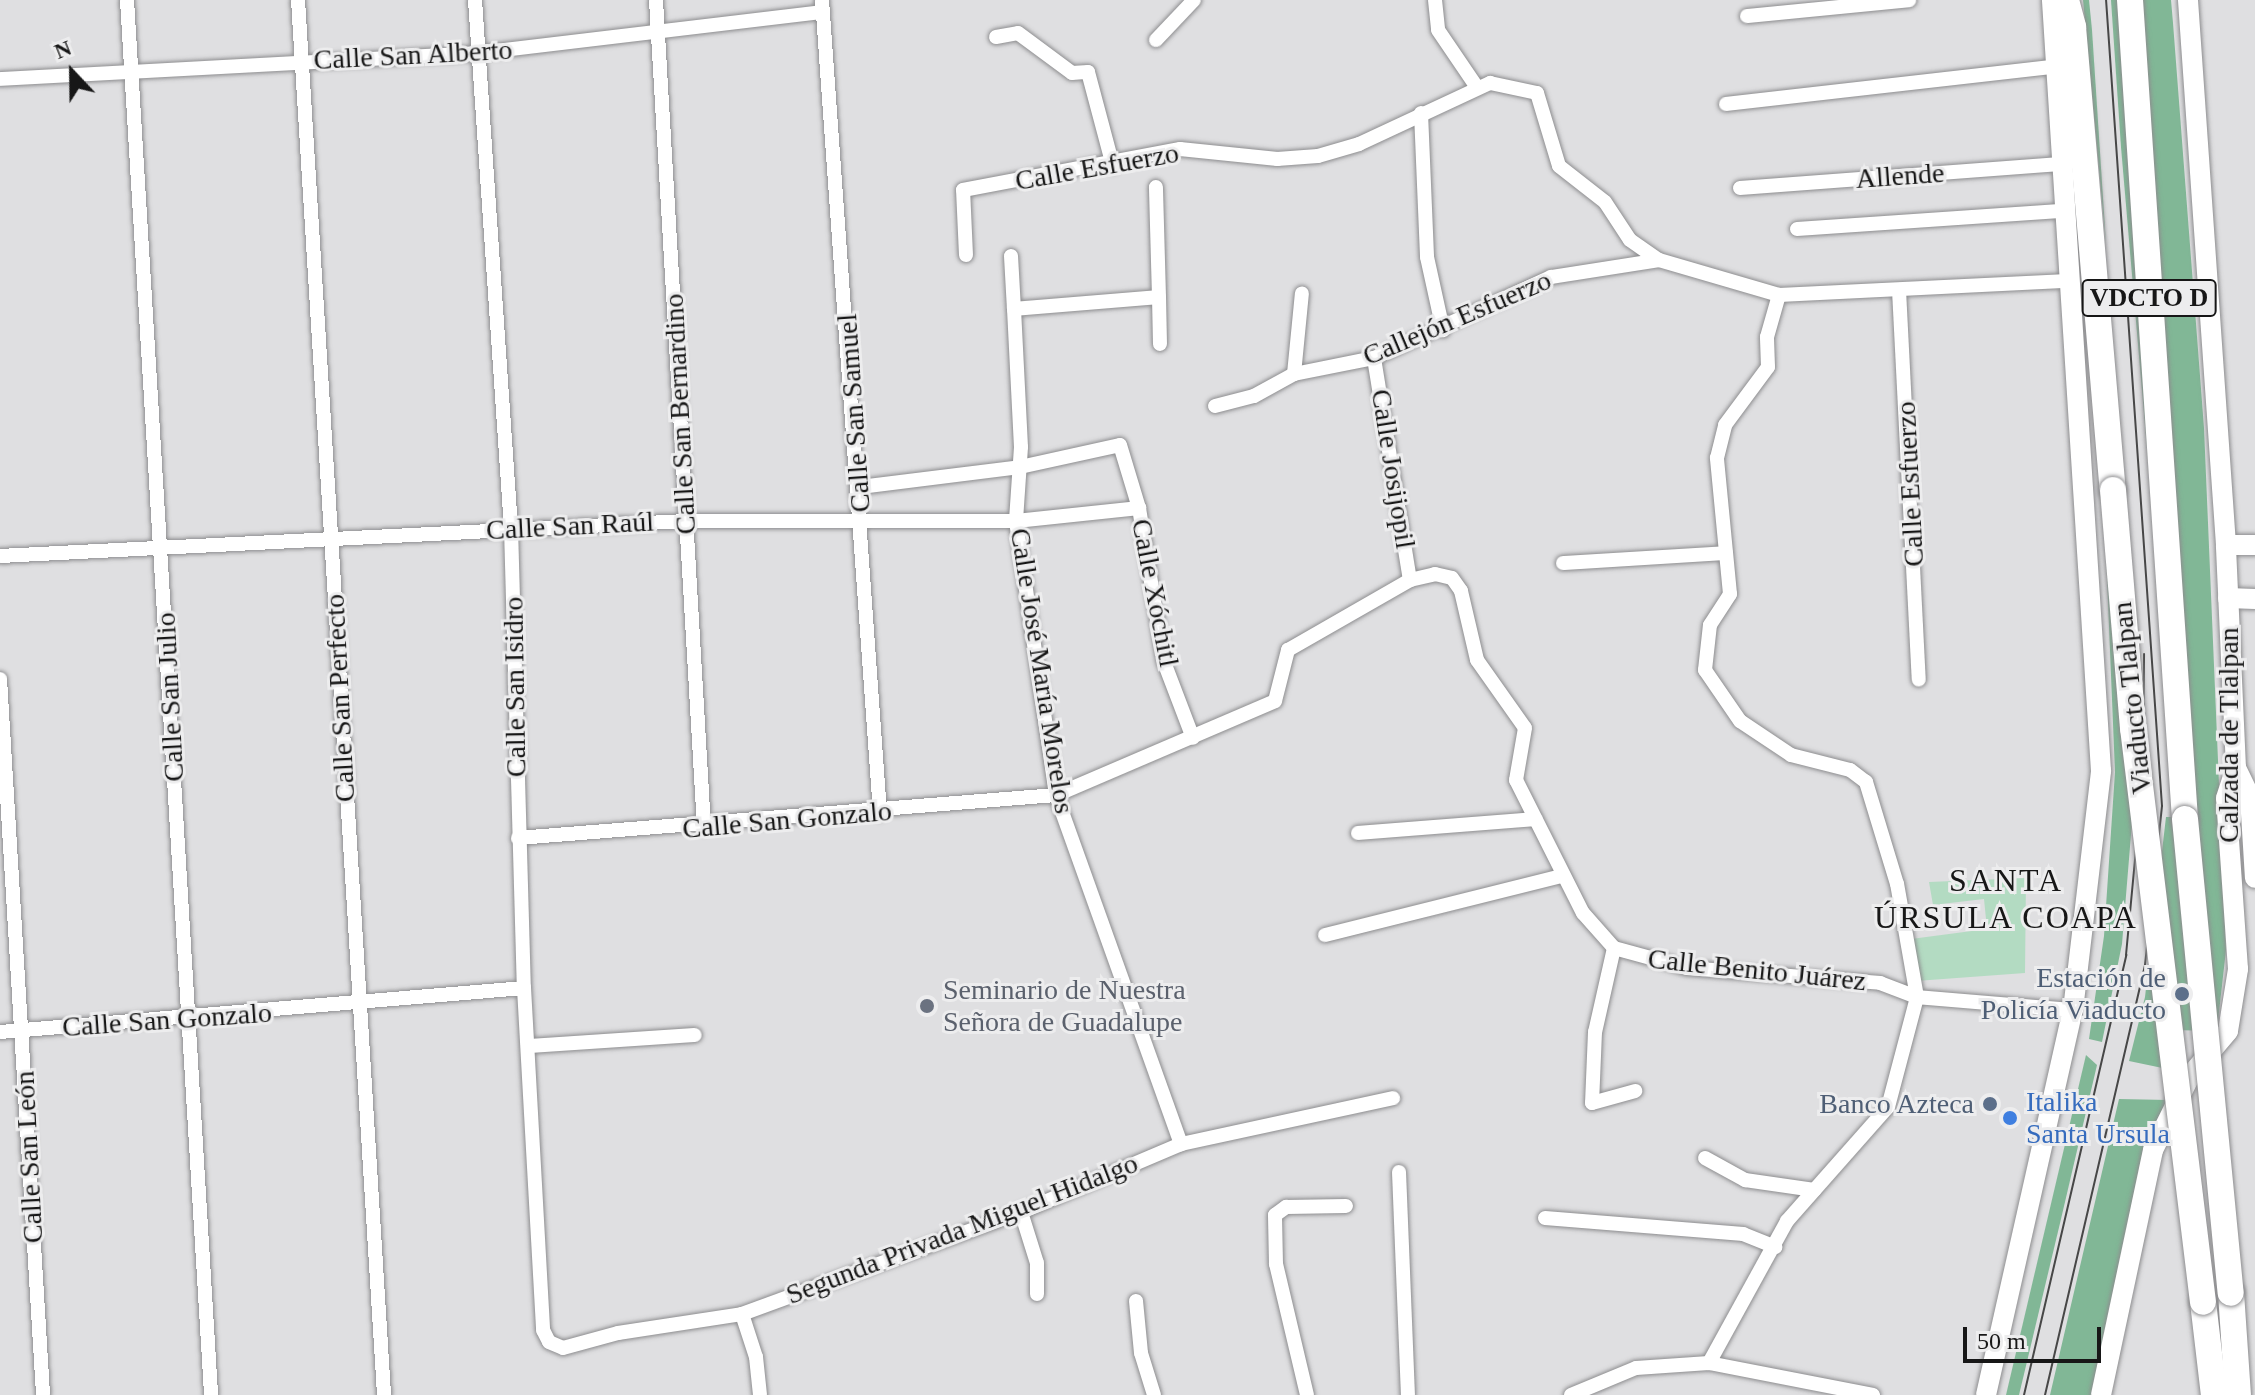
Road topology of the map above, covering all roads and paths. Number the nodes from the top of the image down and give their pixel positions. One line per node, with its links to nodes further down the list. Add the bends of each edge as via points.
1 (127, 0): 20 (street, Calle San Julio)
2 (298, 0): 18 (street, Calle San Perfecto)
3 (475, 0): 17 (street, Calle San Isidro)
4 (656, 0): 14 (street, Calle San Bernardino)
5 (1194, 0): 16 (street)
6 (1435, 0): 22 (street, via 1438,30)
7 (1909, 0): 13 (street)
8 (2052, 0): 19 (main road)
9 (2066, 0): 111 (highway, Viaducto Tlalpan / VDCTO D, bridge, via 2073,27 2133,728)
10 (2130, 0): 112 (highway, Viaducto Tlalpan / VDCTO D, bridge, via 2166,596)
11 (2188, 0): 53 (main road, Calzada de Tlalpan)
12 (822, 6): 14 (street, Calle San Alberto, via 681,28); 46 (street, Calle San Samuel)
13 (1747, 16)
14 (658, 37): 17 (street, Calle San Alberto); 49 (street, Calle San Bernardino)
15 (996, 37): 26 (street, via 1018,33 1072,73 1088,72)
16 (1156, 40)
17 (478, 53): 18 (street, Calle San Alberto); 51 (street, Calle San Isidro)
18 (302, 61): 20 (street, Calle San Alberto); 52 (street, Calle San Perfecto)
19 (2053, 67): 23 (street); 25 (main road)
20 (131, 72): 21 (street, Calle San Alberto); 55 (street, Calle San Julio)
21 (0, 79)
22 (1476, 86): 24 (street, Calle Esfuerzo); 33 (street, Calle Esfuerzo, via 1511,85 1537,93 1559,166 1605,202 1630,240)
23 (1726, 104)
24 (1421, 113): 26 (street, Calle Esfuerzo, via 1359,144 1318,156 1277,159 1180,149); 40 (street, via 1427,257)
25 (2060, 164): 28 (street, Allende); 29 (main road)
26 (1113, 166): 31 (street, Calle Esfuerzo, via 963,190)
27 (1156, 187): 38 (street)
28 (1740, 188)
29 (2063, 211): 30 (street); 34 (main road)
30 (1797, 229)
31 (966, 255)
32 (1011, 256): 39 (street, Calle José María Morelos)
33 (1659, 260): 37 (street, Calle Esfuerzo); 40 (street, Callejón Esfuerzo, via 1551,277)
34 (2068, 281): 35 (street, Calle Esfuerzo); 79 (main road, via 2101,771)
35 (1899, 290): 37 (street, Calle Esfuerzo); 63 (street, Calle Esfuerzo)
36 (1302, 293): 43 (street)
37 (1779, 295): 56 (street, via 1767,337 1768,367 1725,425 1717,458)
38 (1159, 297): 39 (street); 41 (street)
39 (1014, 309): 45 (street, Calle José María Morelos)
40 (1443, 330): 42 (street, Callejón Esfuerzo)
41 (1160, 344)
42 (1374, 358): 43 (street, Callejón Esfuerzo); 59 (street, Calle Josijopil)
43 (1294, 374): 44 (street, Callejón Esfuerzo, via 1254,396)
44 (1215, 406)
45 (1020, 467): 46 (street); 47 (street, Calle Xóchitl, via 1120,445); 50 (street, Calle José María Morelos)
46 (860, 487): 48 (street, Calle San Samuel)
47 (1139, 508): 50 (street, Calle San Raúl); 64 (street, Calle Xóchitl, via 1164,662)
48 (861, 516): 49 (street, Calle San Raúl); 50 (street, Calle San Raúl); 67 (street, Calle San Samuel)
49 (686, 521): 51 (street, Calle San Raúl); 69 (street, Calle San Bernardino)
50 (1016, 521): 66 (street, Calle José María Morelos)
51 (511, 528): 52 (street, Calle San Raúl); 71 (street, Calle San Isidro)
52 (332, 540): 55 (street, Calle San Raúl); 78 (street, Calle San Perfecto)
53 (2226, 545): 54 (main road); 60 (main road, Calzada de Tlalpan)
54 (2255, 545)
55 (161, 547): 57 (street, Calle San Raúl); 80 (street, Calle San Julio)
56 (1726, 553): 58 (street); 77 (street, via 1730,594 1710,625 1705,670 1740,721 1791,755 1850,770 1866,782 1897,884)
57 (0, 556)
58 (1563, 563)
59 (1410, 580): 64 (street, Calle San Gonzalo, via 1288,650 1275,701); 68 (street, Calle Benito Juárez, via 1435,574 1452,578 1461,591 1477,660 1525,728 1515,768)
60 (2228, 598): 61 (main road); 65 (main road, Calzada de Tlalpan)
61 (2255, 599)
62 (0, 679): 81 (street, Calle San León)
63 (1919, 679)
64 (1193, 738): 66 (street, Calle San Gonzalo)
65 (2236, 768): 73 (main road, via 2250,797); 110 (main road, Calzada de Tlalpan, via 2226,798 2238,969 2228,1031 2190,1076 2153,1150)
66 (1056, 795): 67 (street, Calle San Gonzalo); 87 (street, Calle José María Morelos)
67 (880, 813): 69 (street, Calle San Gonzalo)
68 (1535, 819): 70 (street); 72 (street, Calle Benito Juárez)
69 (704, 827): 71 (street, Calle San Gonzalo)
70 (1358, 833)
71 (518, 838): 76 (street, Calle San Isidro)
72 (1562, 876): 74 (street); 75 (street, Calle Benito Juárez, via 1597,932)
73 (2255, 878)
74 (1325, 935)
75 (1614, 948): 77 (street, Calle Benito Juárez, via 1687,968 1880,983); 85 (street, via 1595,1032 1592,1103)
76 (524, 988): 78 (street, Calle San Gonzalo); 84 (street, Calle San Isidro)
77 (1917, 997): 79 (street, Calle Benito Juárez); 90 (street, via 1888,1107)
78 (357, 1006): 80 (street, Calle San Gonzalo); 102 (street, Calle San Perfecto)
79 (2073, 1010): 109 (main road)
80 (189, 1020): 81 (street, Calle San Gonzalo); 101 (street, Calle San Julio)
81 (22, 1031): 82 (street, Calle San Gonzalo); 100 (street, Calle San León)
82 (0, 1032)
83 (695, 1035): 84 (street)
84 (529, 1046): 98 (street, Calle San Isidro, via 543,1330 563,1348)
85 (1635, 1091)
86 (1393, 1098): 87 (street, Segunda Privada Miguel Hidalgo)
87 (1181, 1144): 92 (street, Segunda Privada Miguel Hidalgo)
88 (1705, 1158): 90 (street, via 1745,1180)
89 (1399, 1172): 106 (street)
90 (1814, 1190): 94 (street, via 1787,1221)
91 (1346, 1206): 105 (street, via 1286,1207 1275,1215 1276,1264)
92 (1021, 1212): 95 (street, via 1037,1263); 97 (street, Segunda Privada Miguel Hidalgo)
93 (1545, 1218): 94 (street, via 1743,1234)
94 (1775, 1247): 99 (street)
95 (1037, 1294)
96 (1136, 1301): 104 (street, via 1141,1353)
97 (742, 1314): 98 (street, Segunda Privada Miguel Hidalgo); 103 (street)
98 (579, 1345)
99 (1709, 1363): 107 (street, via 1636,1368); 108 (street)
100 (43, 1395)
101 (211, 1395)
102 (384, 1395)
103 (760, 1395)
104 (1154, 1395)
105 (1307, 1395)
106 (1408, 1395)
107 (1571, 1395)
108 (1873, 1395)
109 (1986, 1395)
110 (2101, 1395)
111 (2214, 1395)
112 (2238, 1395)

